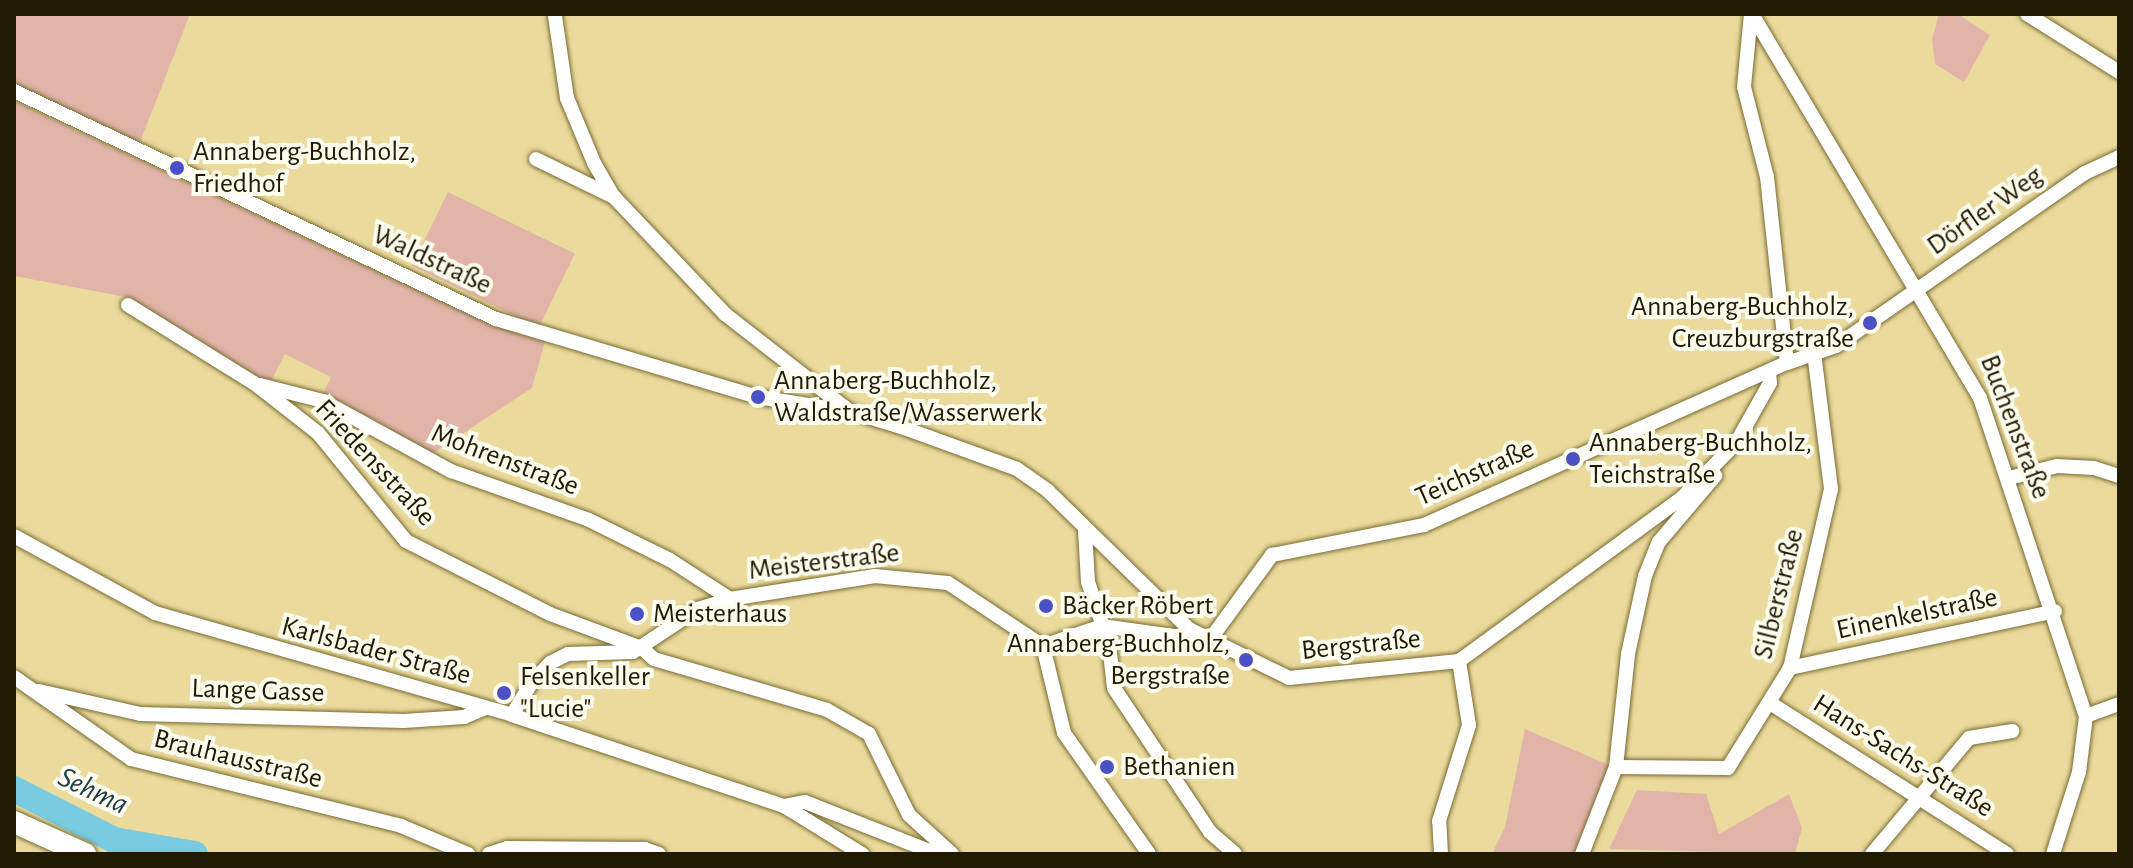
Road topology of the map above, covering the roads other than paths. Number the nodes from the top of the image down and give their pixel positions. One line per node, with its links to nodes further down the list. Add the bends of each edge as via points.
1 (1752, 14): 9 (street, Buchenstraße, via 1815,126); 12 (street, via 1744,87 1767,177)
2 (2027, 14): 4 (street)
3 (555, 16): 8 (street, via 567,98)
4 (2119, 72)
5 (14, 91): 15 (street, Waldstraße, via 496,319 758,397)
6 (2119, 157): 9 (street, Dörfler Weg, via 2085,173)
7 (536, 159): 8 (street)
8 (614, 197): 15 (street, via 725,314)
9 (1920, 289): 11 (street, Dörfler Weg, via 1836,346); 18 (street, Buchenstraße, via 1980,398)
10 (128, 305): 14 (street, Friedensstraße)
11 (1814, 353): 12 (street, Teichstraße); 28 (street, Silberstraße, via 1831,489)
12 (1787, 363): 13 (street, Teichstraße)
13 (1769, 371): 16 (street, via 1770,383); 24 (street, Teichstraße, via 1424,525 1272,555)
14 (254, 383): 21 (street, Mohrenstraße, via 323,401 451,471 589,520 670,560); 26 (street, Friedensstraße, via 318,433 406,541 550,614)
15 (852, 412): 19 (street, Bergstraße, via 1017,469 1048,491)
16 (1739, 440): 27 (street, Bergstraße, via 1682,498); 37 (street, via 1720,472 1659,542 1645,576 1628,654)
17 (2119, 476): 18 (street, via 2057,466)
18 (2009, 478): 22 (street, Buchenstraße)
19 (1085, 530): 23 (street, via 1088,582); 24 (street, Bergstraße)
20 (14, 536): 33 (street, Karlsbader Straße, via 166,617)
21 (730, 599): 25 (street, Meisterstraße, via 875,576 924,578 948,583); 26 (street, Meisterstraße, via 698,609)
22 (2055, 611): 28 (street, Einenkelstraße); 35 (street, Buchenstraße)
23 (1102, 626): 24 (street); 25 (street); 49 (street, via 1114,688 1210,832)
24 (1209, 641): 27 (street, Bergstraße, via 1289,678)
25 (1043, 646): 48 (street, via 1064,733)
26 (642, 648): 34 (street, via 568,654 550,663); 47 (street, Friedensstraße, via 654,659 827,710 869,734 909,815)
27 (1459, 661): 50 (street, via 1469,725 1439,821)
28 (1790, 668): 31 (street, Silberstraße)
29 (14, 677): 30 (street, Brauhausstraße)
30 (30, 689): 33 (street, Lange Gasse, via 140,714 404,721 464,717); 42 (street, Brauhausstraße, via 131,759 401,826)
31 (1770, 703): 37 (street, Silberstraße, via 1728,768 1690,772); 38 (street, Hans-Sachs-Straße)
32 (2119, 704): 35 (street)
33 (485, 708): 34 (street, Karlsbader Straße)
34 (512, 715): 39 (street, Karlsbader Straße)
35 (2086, 716): 54 (street, Buchenstraße, via 2079,772)
36 (2012, 731): 38 (street, via 1969,738)
37 (1616, 767): 51 (street)
38 (1919, 795): 52 (street); 53 (street, Hans-Sachs-Straße)
39 (784, 806): 45 (street, Karlsbader Straße); 46 (street, via 805,802)
40 (14, 822): 41 (main road)
41 (85, 854)
42 (468, 854)
43 (489, 854): 44 (street, via 507,848 645,849)
44 (659, 854)
45 (862, 854)
46 (937, 854)
47 (952, 854)
48 (1149, 854)
49 (1235, 854)
50 (1441, 854)
51 (1582, 854)
52 (1872, 854)
53 (2007, 854)
54 (2053, 854)

